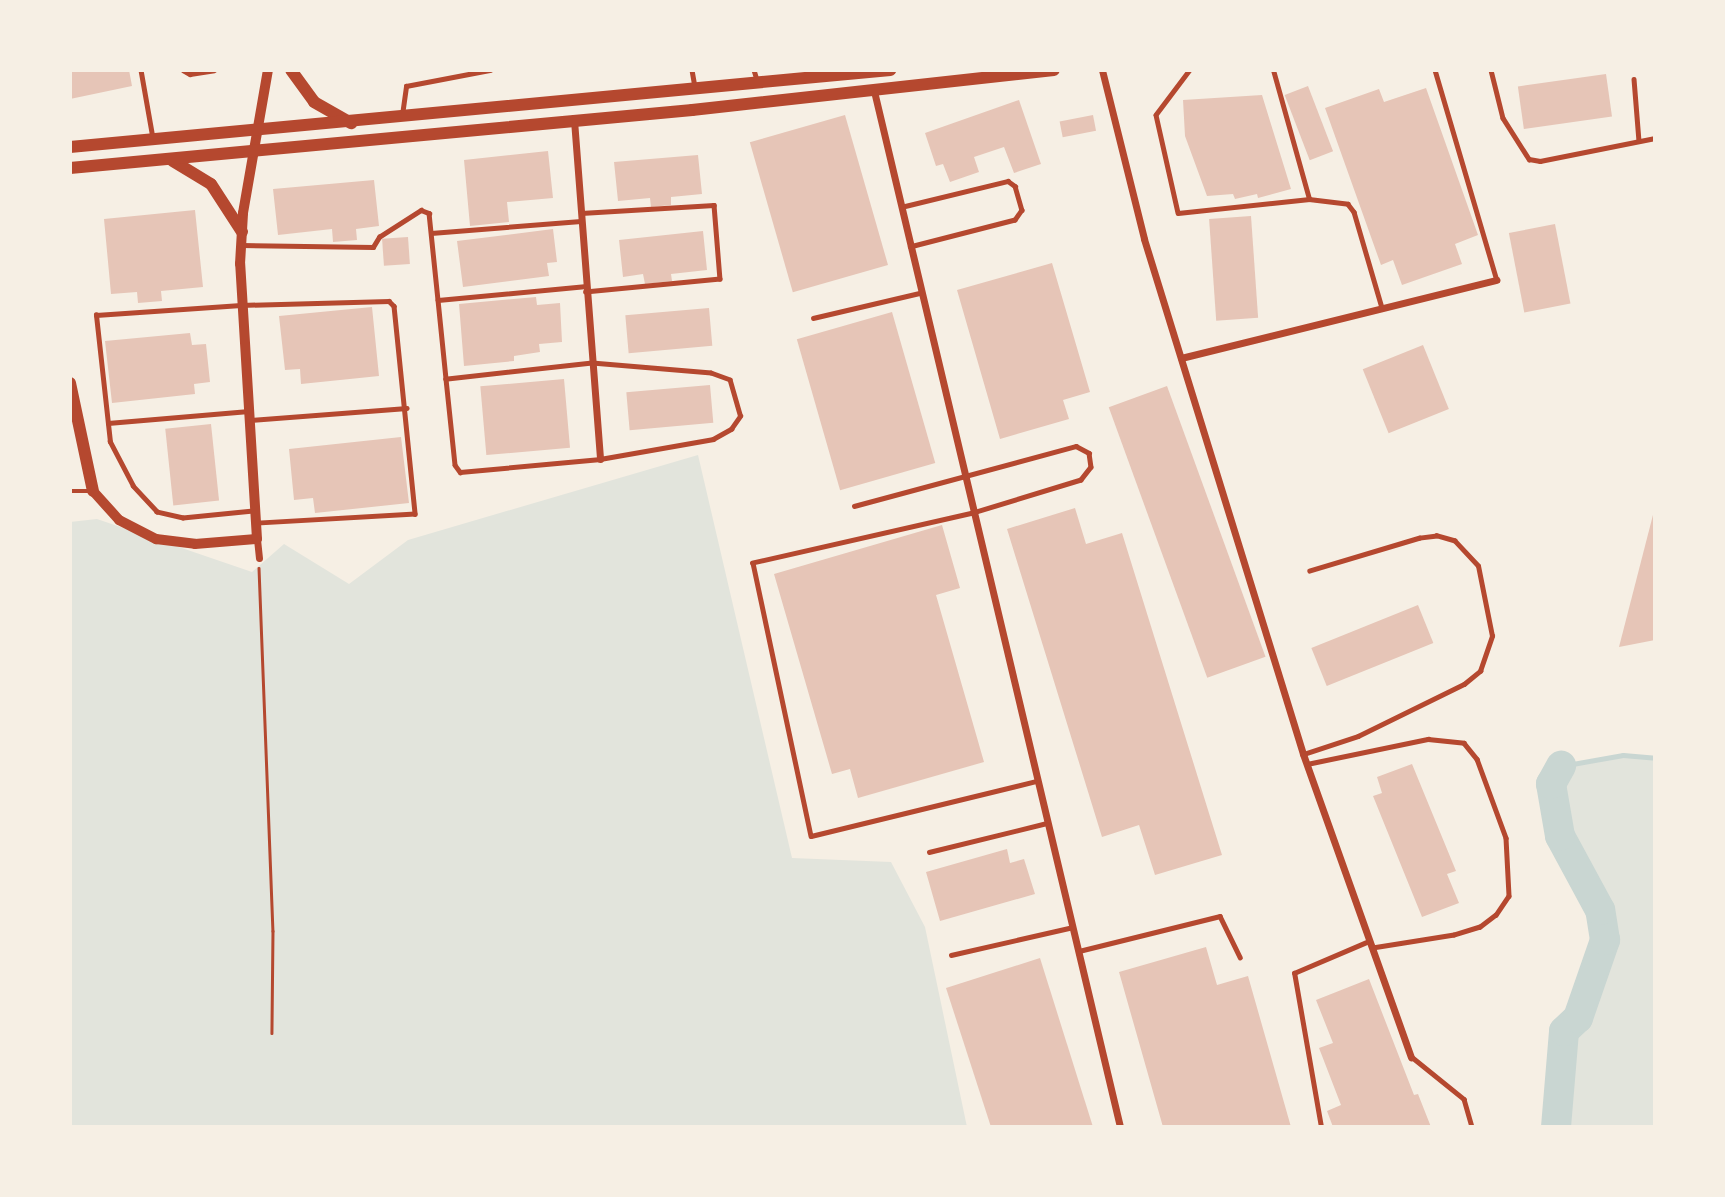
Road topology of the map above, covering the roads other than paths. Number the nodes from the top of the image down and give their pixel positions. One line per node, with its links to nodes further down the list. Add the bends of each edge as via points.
1 (141, 70): 28 (lane)
2 (183, 70): 3 (lane, via 190,74)
3 (214, 70)
4 (268, 70): 26 (street)
5 (291, 70): 25 (main road, via 306,95)
6 (490, 70): 23 (lane, via 406,86)
7 (537, 70): 8 (lane)
8 (545, 70)
9 (692, 70): 21 (lane)
10 (754, 70): 20 (lane)
11 (890, 70): 18 (main road)
12 (1054, 70): 22 (main road)
13 (1102, 70): 48 (street, via 1144,239)
14 (1190, 70): 34 (lane, via 1156,116 1178,214)
15 (1273, 70): 34 (lane)
16 (1436, 70): 41 (lane)
17 (1491, 70): 29 (lane, via 1503,118 1529,159 1540,161)
18 (871, 71): 20 (main road)
19 (1634, 79): 29 (lane)
20 (758, 84): 21 (main road)
21 (696, 91): 23 (main road)
22 (874, 91): 24 (main road); 35 (street)
23 (402, 118): 25 (main road)
24 (574, 120): 31 (main road); 36 (street)
25 (351, 123): 26 (main road)
26 (258, 130): 28 (main road); 31 (street)
27 (1655, 138): 29 (lane)
28 (153, 139): 30 (main road)
29 (1639, 141)
30 (70, 147)
31 (254, 152): 32 (main road); 37 (street)
32 (169, 159): 33 (main road); 37 (main road, via 211,184)
33 (70, 168)
34 (1309, 200): 46 (lane, via 1348,204 1354,212)
35 (900, 207): 40 (street); 40 (lane, via 1008,181 1015,186 1022,210 1015,220)
36 (580, 217): 38 (lane); 42 (street); 42 (lane, via 714,205 720,279)
37 (242, 232): 39 (street)
38 (431, 233): 39 (lane, via 429,213 421,210 379,237 373,247); 44 (lane)
39 (241, 246): 45 (street)
40 (909, 247): 43 (street)
41 (1497, 280): 46 (street)
42 (586, 289): 44 (lane); 49 (street)
43 (920, 293): 47 (lane); 56 (street)
44 (438, 300): 50 (lane)
45 (241, 305): 52 (lane, via 389,301 394,306); 53 (street); 54 (lane, via 96,315)
46 (1382, 308): 48 (street)
47 (813, 318)
48 (1181, 358): 66 (street)
49 (592, 363): 50 (lane); 55 (street); 55 (lane, via 710,373 730,380 740,416 731,429 713,439)
50 (446, 379): 55 (lane, via 455,465 460,472)
51 (70, 383): 58 (main road)
52 (407, 408): 53 (lane); 62 (lane, via 415,514)
53 (249, 416): 54 (lane); 60 (street)
54 (108, 423): 60 (lane, via 110,442 133,486 157,512 183,518)
55 (600, 459)
56 (964, 475): 59 (lane); 61 (street); 61 (lane, via 1076,446 1089,453 1091,461 1081,480)
57 (70, 491): 58 (lane)
58 (93, 491): 63 (street, via 119,520 156,539 195,544)
59 (854, 506)
60 (255, 511): 62 (street)
61 (973, 513): 68 (street); 68 (lane, via 753,563 811,836)
62 (256, 523): 63 (street)
63 (257, 539): 64 (street)
64 (258, 558)
65 (1310, 571): 66 (lane, via 1420,538 1455,541 1478,566 1492,636 1480,671 1464,684 1358,736)
66 (1303, 754): 67 (street)
67 (1306, 765): 72 (street); 72 (lane, via 1428,739 1464,743 1478,759 1506,838 1509,896 1480,927)
68 (1038, 781): 69 (street)
69 (1048, 823): 70 (lane); 71 (street)
70 (929, 852)
71 (1074, 927): 73 (street); 74 (lane)
72 (1372, 944): 76 (street); 78 (lane, via 1294,973)
73 (1079, 951): 75 (lane, via 1220,916); 77 (street)
74 (951, 955)
75 (1240, 957)
76 (1411, 1057): 79 (lane, via 1464,1099)
77 (1119, 1127)
78 (1321, 1127)
79 (1472, 1127)

